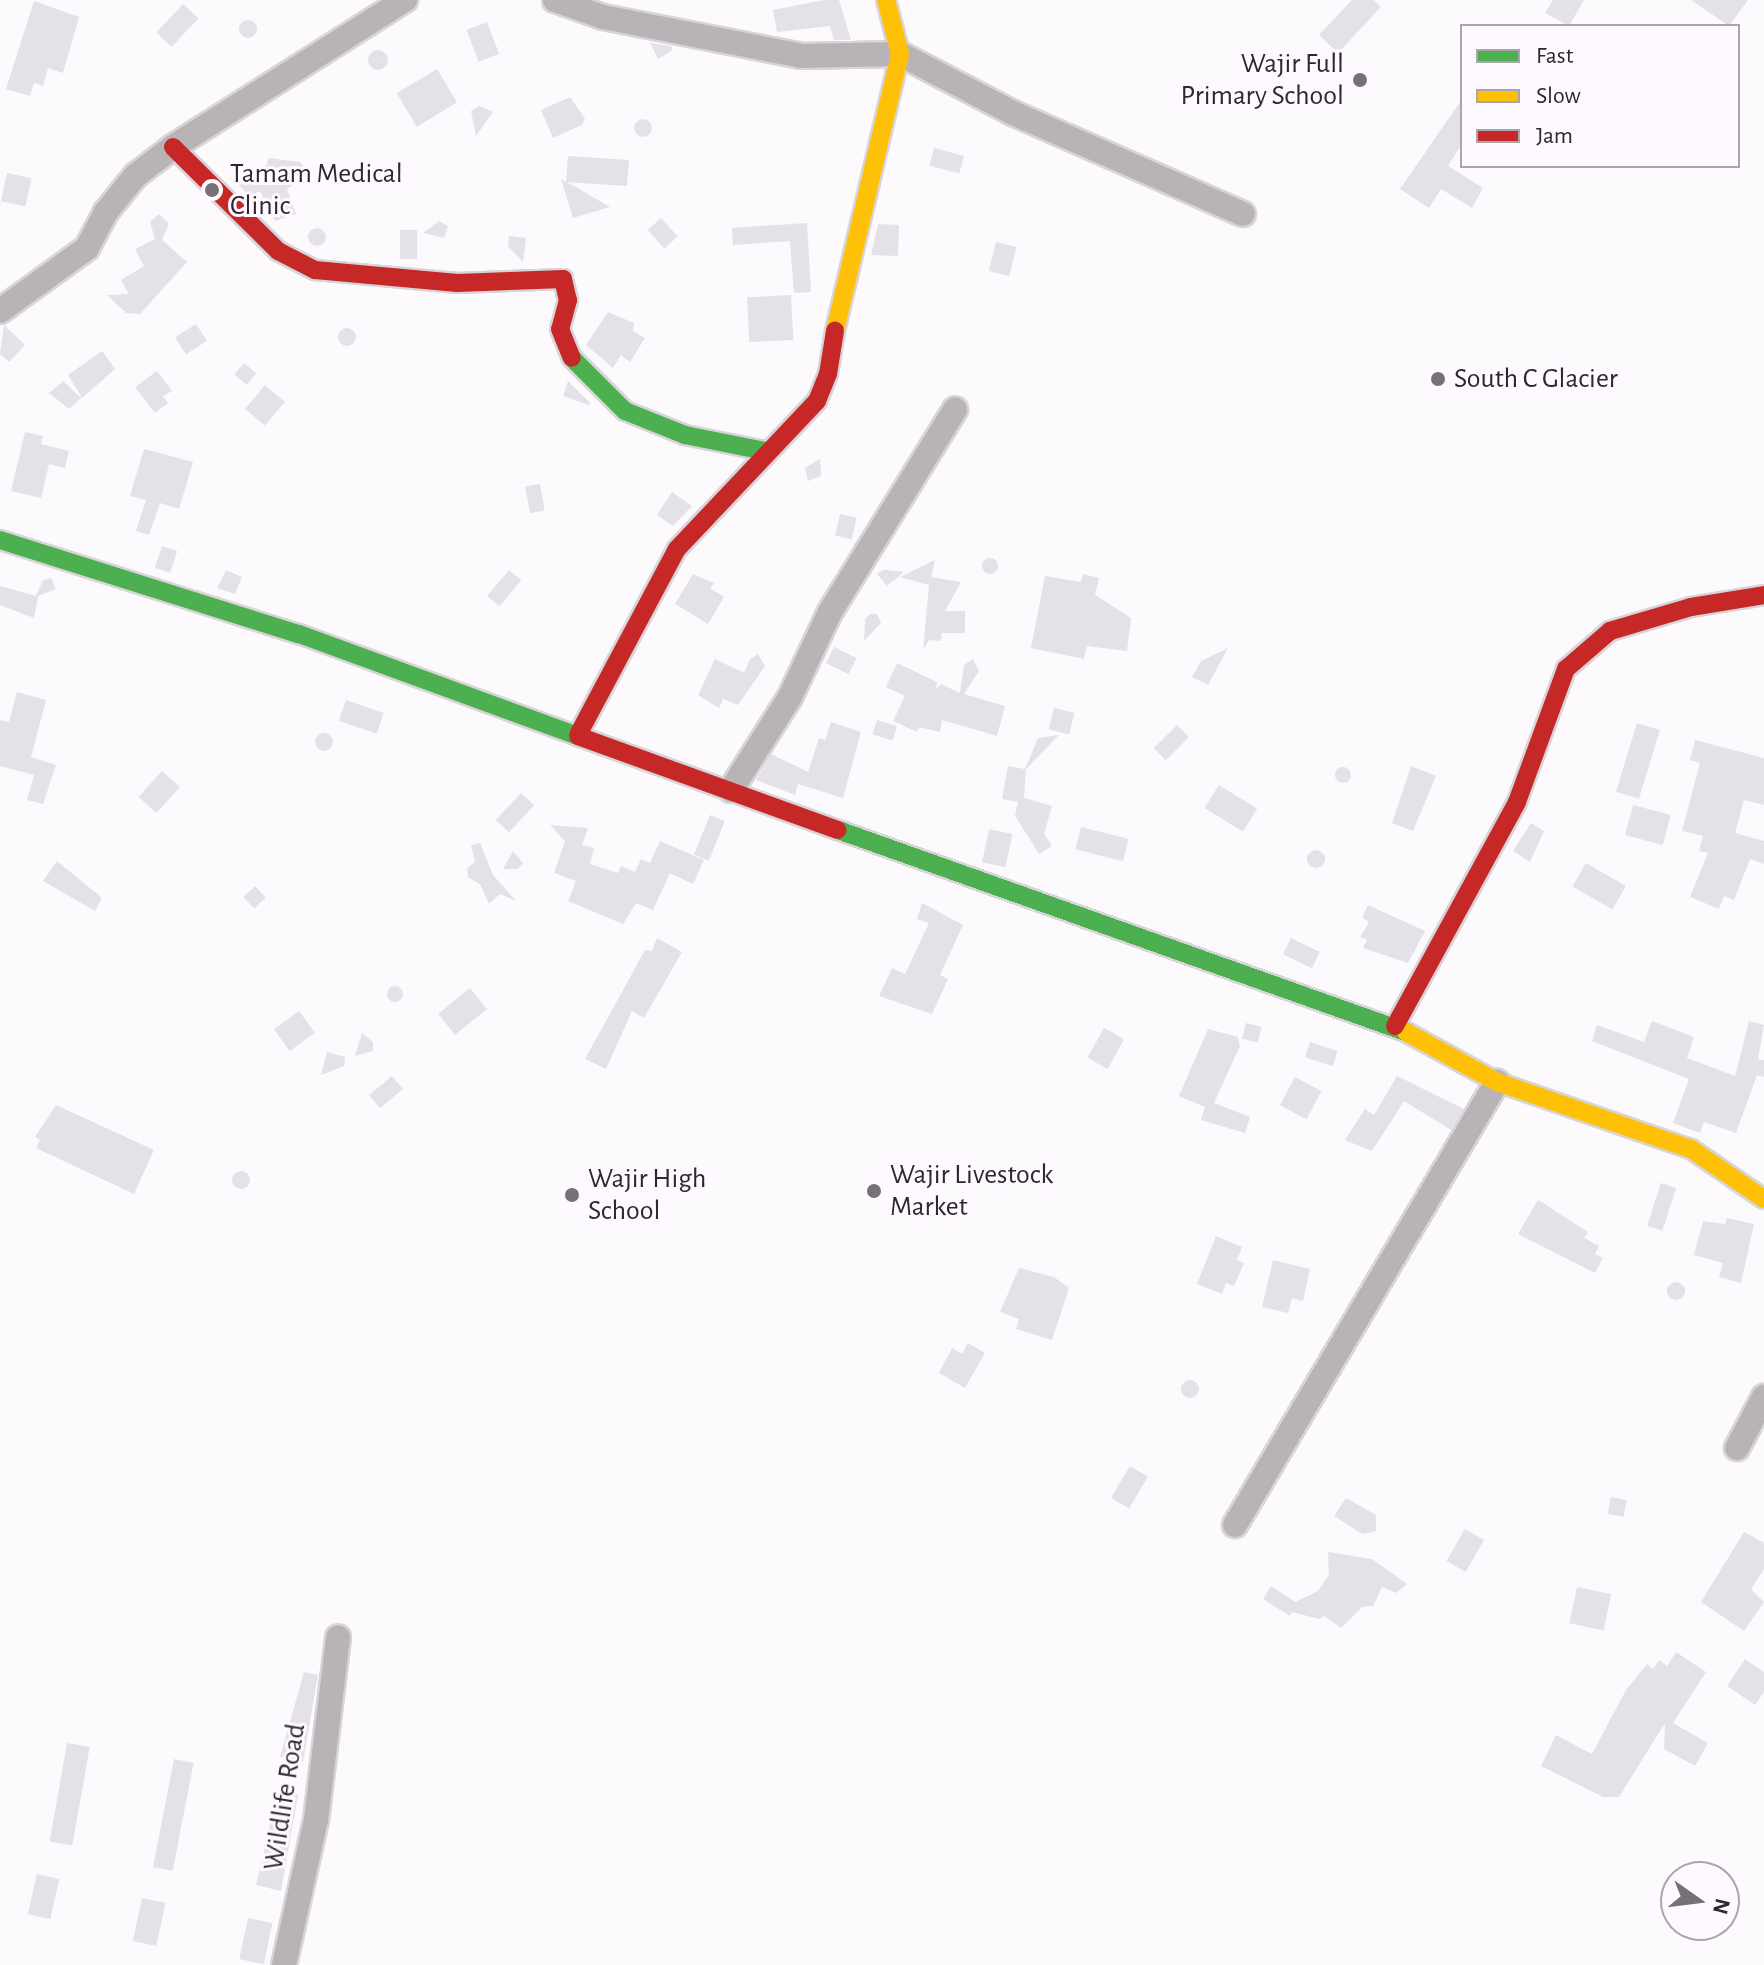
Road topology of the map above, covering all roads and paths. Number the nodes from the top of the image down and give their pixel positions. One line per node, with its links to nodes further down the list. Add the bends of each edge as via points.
1 (405, 0): 5 (street)
2 (555, 0): 4 (street, via 603,17 801,56)
3 (886, 0): 4 (street)
4 (900, 54): 6 (street, via 1013,113); 9 (street, via 838,308 828,374 817,401)
5 (173, 147): 7 (street, via 135,176 106,212 87,248); 9 (street, via 278,251 315,270 457,283 563,279 568,300 560,329 567,353 625,411 685,435)
6 (1243, 214)
7 (0, 311)
8 (955, 410): 13 (street, via 830,612 790,697)
9 (765, 451): 12 (street, via 677,549)
10 (0, 540): 12 (street, via 299,634)
11 (1764, 595): 14 (street, via 1691,607 1610,631 1566,669 1517,802)
12 (579, 733): 13 (street)
13 (731, 790): 14 (street, via 1197,961)
14 (1395, 1026): 15 (street)
15 (1497, 1082): 16 (street, via 1691,1149); 19 (street)
16 (1764, 1199)
17 (1764, 1397): 18 (street)
18 (1737, 1448)
19 (1235, 1525)
20 (338, 1637): 21 (street, Wildlife Road, via 316,1820)
21 (284, 1965)

